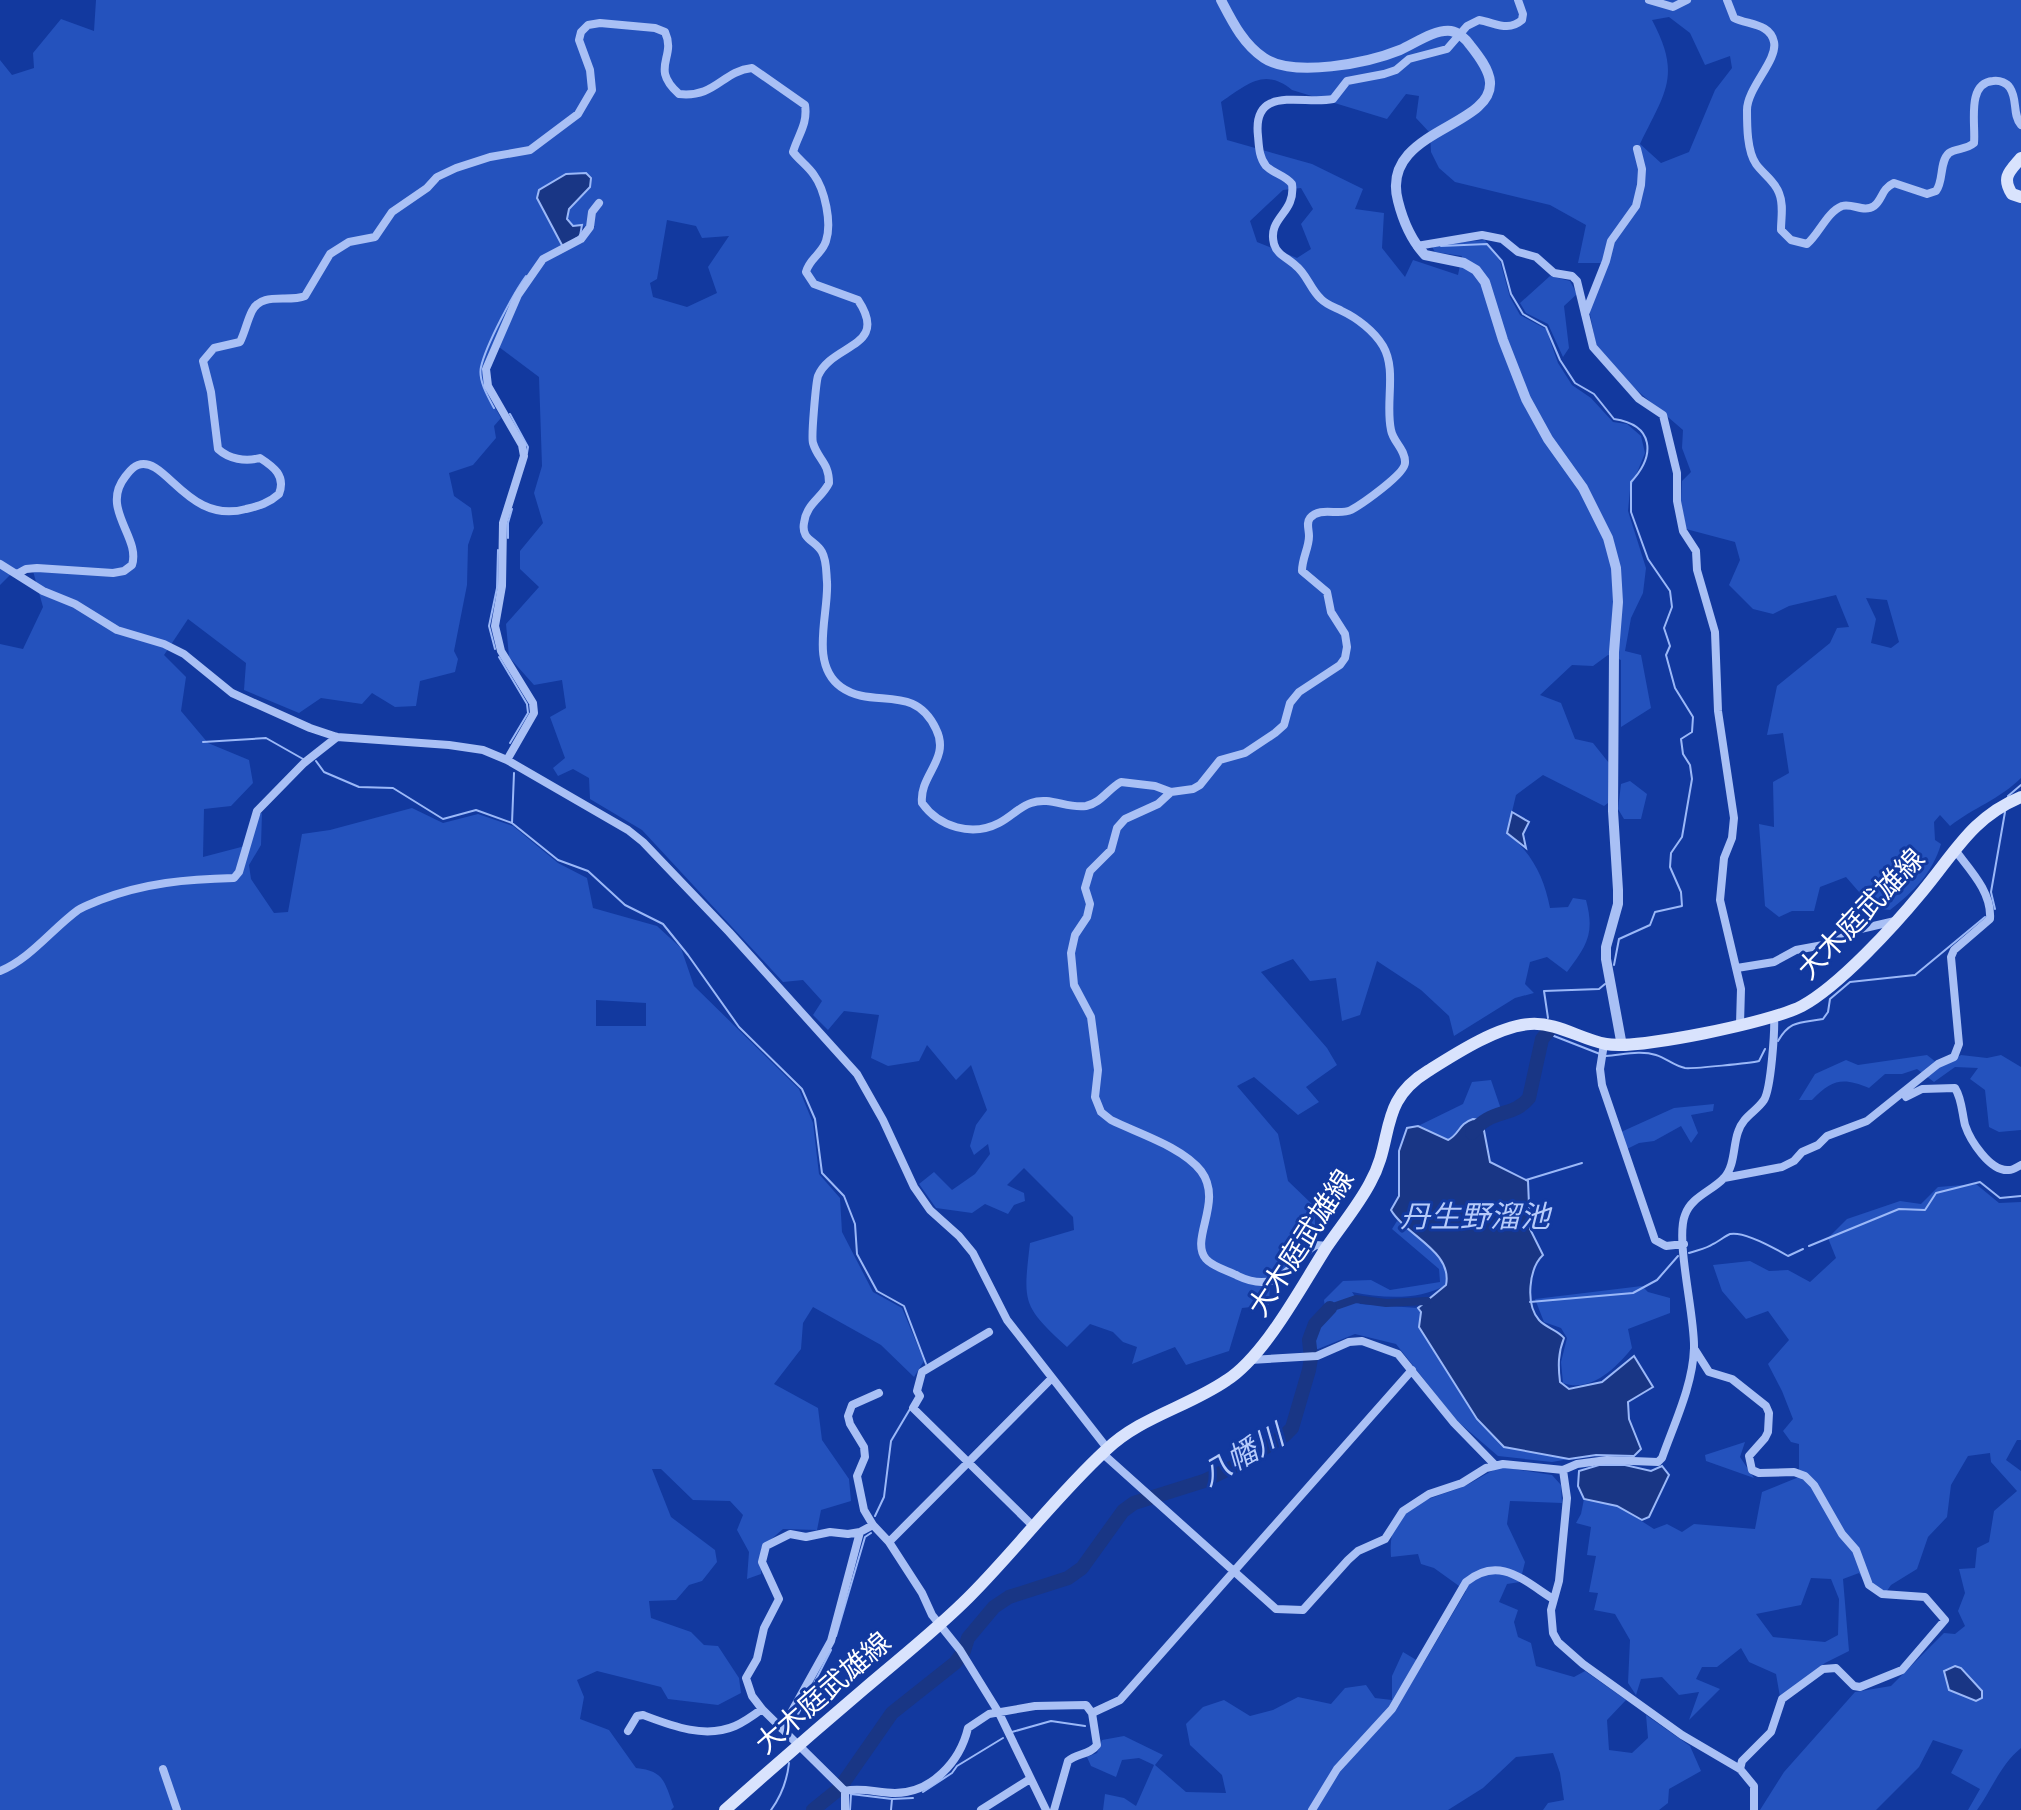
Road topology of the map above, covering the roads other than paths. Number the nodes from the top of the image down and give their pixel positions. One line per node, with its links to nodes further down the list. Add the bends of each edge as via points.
1 (1221, 0): 6 (street, via 1236,30 1264,58 1286,67 1367,60 1438,33)
2 (1518, 0): 6 (street, via 1523,14 1516,26 1479,20)
3 (1649, 0): 4 (street, via 1673,7)
4 (1687, 0)
5 (1727, 0): 7 (street, via 1734,18 1764,28 1773,38 1770,60 1748,103 1750,148 1781,196 1781,230 1799,244 1815,238 1842,206 1869,208 1894,183 1927,194 1936,191 1946,157 1974,143 1973,107 1984,84 2006,83)
6 (1458, 34): 12 (street, via 1486,68 1489,90 1474,110 1428,137 1399,168 1395,191); 18 (street, via 1447,49 1409,59 1384,74 1347,81 1333,99 1275,102 1259,115 1260,155 1272,171 1288,179 1294,197 1273,231 1274,246 1304,273 1327,305 1360,321 1383,345 1389,362 1391,434 1406,462 1399,475 1352,509 1316,514 1308,524 1302,571 1327,592 1331,612 1345,634 1345,658 1299,692 1275,733 1245,753 1220,760 1193,789)
7 (2021, 125)
8 (1637, 149): 13 (street, via 1642,169 1636,206 1611,241)
9 (2021, 158): 10 (main road, via 2006,177 2012,194)
10 (2021, 197)
11 (599, 203): 17 (street, via 581,239 543,259 518,295 486,369 488,386 524,456 503,523 495,626 501,651 534,713)
12 (1417, 246): 13 (street, via 1482,235 1502,239 1554,273 1572,276); 26 (street, via 1425,255 1464,263 1485,282 1526,399 1583,488 1608,538 1616,568 1613,811 1618,904 1606,959)
13 (1585, 314): 22 (street, via 1593,347 1639,399 1663,415 1683,531 1696,551 1704,600 1712,615 1718,711 1734,818 1720,900)
14 (0, 564): 15 (street)
15 (17, 574): 16 (street, via 117,630 184,654 232,693); 18 (street, via 37,568 113,573 132,565 134,553 117,495 119,485 140,464 157,467 183,495 221,512 268,503 279,494 281,480 275,467 260,458 249,461 218,449 203,369 208,352 240,342 260,301 305,296 330,254 349,242 375,237 392,212 437,177 490,157 530,150 578,114 592,90 579,40 588,25 655,28 669,41 663,66 679,94 707,92 752,68 805,105 803,131 793,152 816,177 828,226 826,241 806,272 824,290 858,300 866,319 864,337 832,357 817,377 810,430 815,449 826,462 829,483 808,509 804,529 825,562 828,592 822,647 834,681 858,694 921,707 940,742 935,769 923,784 922,803 947,825 995,825 1020,808 1045,800 1083,806 1121,782)
16 (337, 737): 17 (street, via 449,745); 23 (street, via 257,811 234,878 150,885 79,909)
17 (507, 760): 37 (street, via 643,842 826,1038 857,1074 914,1187 973,1253 1007,1320)
18 (1171, 792): 32 (street, via 1125,819 1111,850 1090,871 1085,888 1090,904 1071,953 1074,985 1091,1017 1098,1070 1095,1097 1111,1120 1189,1158 1203,1173 1210,1193 1202,1234 1207,1260 1251,1282 1269,1283 1316,1245)
19 (2021, 797): 20 (main road, 大木庭武雄線, via 1990,813)
20 (1955, 850): 21 (main road, 大木庭武雄線); 28 (street, via 1986,893 1990,919 1951,957 1958,1050)
21 (1895, 921): 22 (street, via 1852,931 1834,943 1796,950 1774,962); 24 (main road, 大木庭武雄線, via 1817,997)
22 (1737, 968): 25 (street)
23 (0, 971)
24 (1774, 1016): 25 (main road, 大木庭武雄線); 30 (street, via 1767,1094 1737,1132)
25 (1740, 1024): 26 (main road, 大木庭武雄線)
26 (1622, 1046): 27 (main road, 大木庭武雄線)
27 (1602, 1051): 31 (street, via 1602,1085 1655,1240 1666,1246); 32 (main road, 大木庭武雄線, via 1549,1024 1515,1026 1425,1072 1396,1100 1371,1183)
28 (1897, 1097): 29 (street, via 1922,1089 1955,1088 1975,1145 1995,1167 2009,1170); 30 (street, via 1867,1121 1827,1136 1782,1167)
29 (2021, 1165)
30 (1724, 1178): 31 (street, via 1685,1212)
31 (1684, 1244): 34 (street)
32 (1328, 1246): 35 (main road, 大木庭武雄線)
33 (989, 1332): 40 (street, via 922,1372 913,1408)
34 (1694, 1349): 42 (street, via 1662,1458 1650,1463 1607,1460); 57 (street, via 1709,1372 1732,1379 1766,1406 1768,1432 1749,1456 1752,1470 1805,1476 1856,1550 1869,1585 1882,1594 1919,1594 1945,1620 1902,1670 1860,1687 1836,1668 1823,1669 1782,1699 1771,1732)
35 (1250, 1360): 36 (street, via 1317,1356 1362,1341 1398,1354); 39 (main road, 大木庭武雄線, via 1209,1392 1149,1420)
36 (1412, 1370): 41 (street); 47 (street)
37 (1052, 1378): 39 (street); 40 (street)
38 (879, 1393): 43 (street, via 852,1405 848,1416 864,1447 857,1476)
39 (1104, 1451): 44 (main road, 大木庭武雄線); 47 (street)
40 (968, 1463): 44 (street); 46 (street)
41 (1495, 1465): 42 (street); 47 (street, via 1403,1511 1385,1539 1358,1551 1303,1610 1276,1609)
42 (1563, 1470): 48 (street, via 1567,1498)
43 (873, 1525): 45 (street); 46 (street)
44 (1034, 1527): 49 (main road, 大木庭武雄線)
45 (860, 1532): 50 (street, via 790,1534 766,1546 762,1562 779,1599 746,1678); 53 (street, via 831,1641)
46 (889, 1542): 49 (street)
47 (1236, 1572): 52 (street, via 1120,1700)
48 (1553, 1599): 57 (street, via 1551,1622 1558,1642 1682,1735); 66 (street, via 1501,1569 1487,1569 1466,1582 1392,1709 1337,1769)
49 (940, 1625): 51 (street); 55 (main road, 大木庭武雄線)
50 (762, 1709): 53 (street); 54 (street, via 736,1726 714,1731 680,1729 643,1715)
51 (999, 1713): 52 (street, via 1086,1705); 58 (street); 59 (street, via 968,1728 949,1768 916,1792)
52 (1092, 1713): 65 (street, via 1097,1745 1068,1761)
53 (782, 1729): 55 (street)
54 (628, 1731)
55 (798, 1745): 59 (street); 61 (main road, 大木庭武雄線)
56 (163, 1769): 60 (street)
57 (1740, 1769): 67 (street, via 1754,1786)
58 (1030, 1779): 63 (street); 64 (street)
59 (845, 1791): 62 (street)
60 (177, 1810)
61 (725, 1810)
62 (845, 1810)
63 (981, 1810)
64 (1046, 1810)
65 (1054, 1810)
66 (1312, 1810)
67 (1754, 1810)

